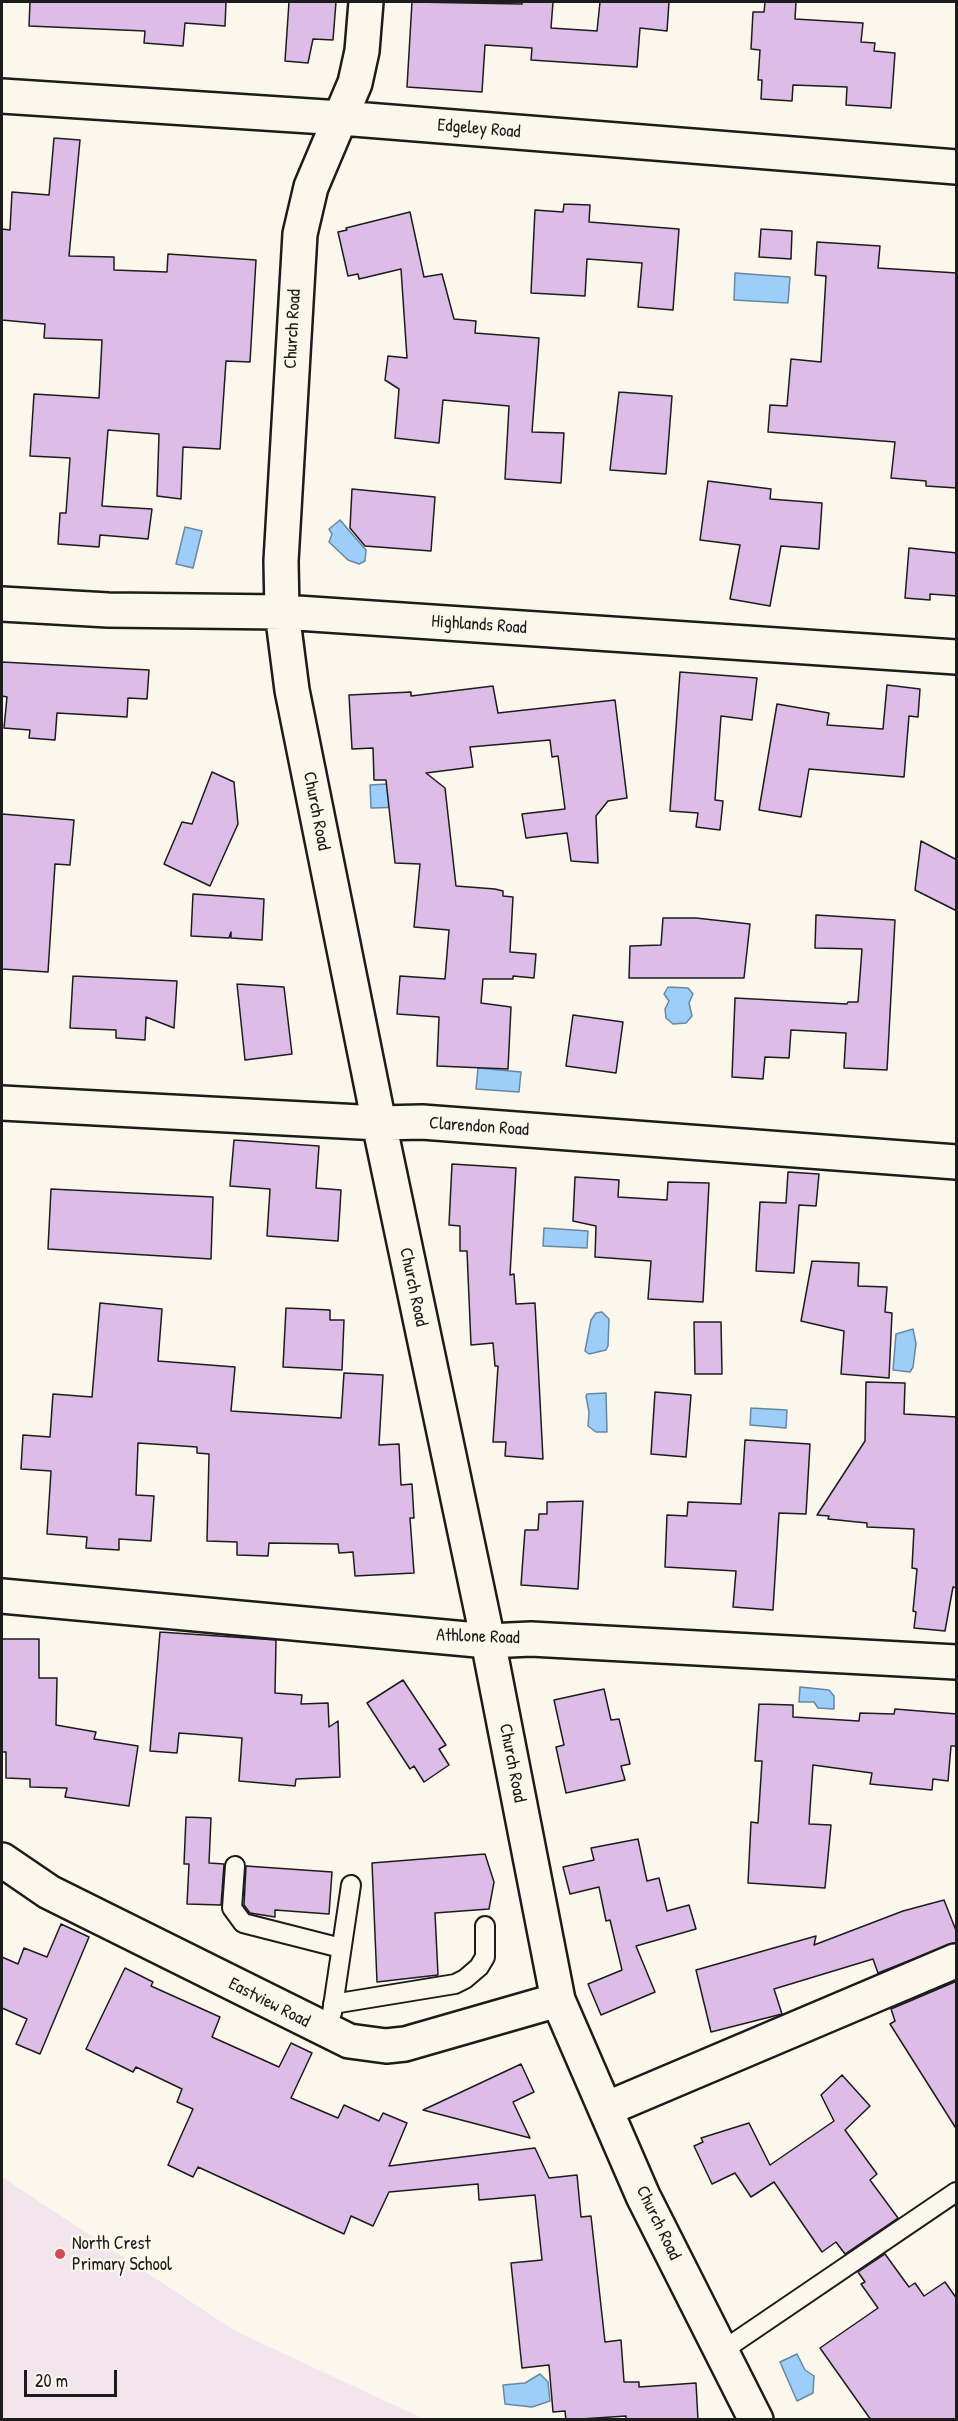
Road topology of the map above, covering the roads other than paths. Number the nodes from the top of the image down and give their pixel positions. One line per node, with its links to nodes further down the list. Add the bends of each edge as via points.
1 (366, 2): 3 (street, Church Road, via 355,83)
2 (2, 96): 3 (street, Edgeley Road)
3 (341, 117): 4 (street, Edgeley Road); 6 (street, Church Road, via 311,187 300,234 283,513)
4 (957, 167)
5 (2, 604): 6 (street, Highlands Road)
6 (282, 612): 7 (street, Highlands Road); 9 (street, Church Road, via 292,690)
7 (957, 657)
8 (2, 1103): 9 (street, Clarendon Road)
9 (379, 1123): 10 (street, Clarendon Road, via 422,1122); 12 (street, Church Road)
10 (957, 1162)
11 (2, 1596): 12 (street, Athlone Road)
12 (488, 1641): 13 (street, Athlone Road, via 531,1639); 20 (street, Church Road)
13 (957, 1662)
14 (2, 1860): 21 (street, Eastview Road, via 49,1892)
15 (235, 1866): 18 (lane, via 232,1908 243,1923)
16 (351, 1885): 18 (lane)
17 (485, 1926): 21 (lane, via 485,1957 465,1979)
18 (342, 1948): 21 (lane)
19 (956, 1962): 22 (street)
20 (558, 2000): 21 (street, Eastview Road, via 405,2044 349,2041); 22 (street, Church Road)
21 (331, 2018)
22 (606, 2109): 24 (street, Church Road, via 644,2196)
23 (957, 2192): 24 (lane)
24 (722, 2351): 25 (street, Church Road)
25 (756, 2420)

